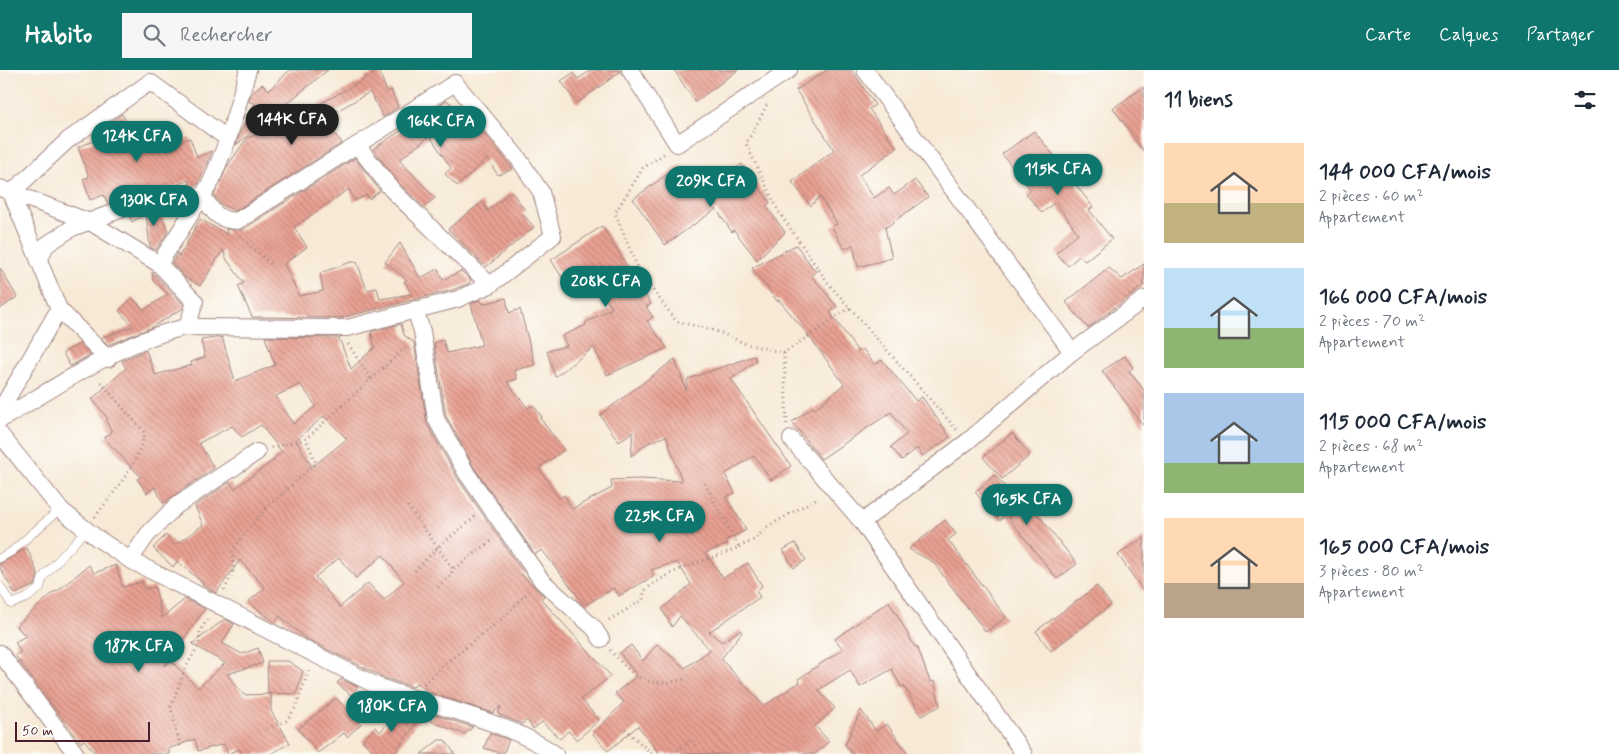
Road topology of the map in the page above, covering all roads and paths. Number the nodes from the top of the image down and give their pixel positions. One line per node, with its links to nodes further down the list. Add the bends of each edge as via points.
1 (248, 70): 5 (street)
2 (630, 70): 6 (street)
3 (865, 70): 23 (street)
4 (782, 74): 6 (street); 17 (path, via 746,144 779,212 828,283)
5 (228, 139): 8 (street, via 150,82 68,140); 9 (street, via 212,182)
6 (677, 144): 24 (path, via 643,168 615,213 639,271 676,321)
7 (357, 146): 10 (street); 15 (street, via 392,190); 15 (street, via 455,83 518,158 541,192 553,236)
8 (6, 190): 11 (street); 12 (street)
9 (203, 196): 10 (street, via 212,211 223,220); 11 (street, via 133,204); 13 (street)
10 (237, 220): 14 (path, via 234,225 236,231)
11 (90, 222): 12 (street, via 72,228 46,245); 13 (street)
12 (39, 261): 18 (street)
13 (160, 264): 20 (street, via 195,302)
14 (271, 264)
15 (490, 285): 19 (street, via 458,299)
16 (1142, 305): 23 (street)
17 (851, 307): 24 (path); 33 (path)
18 (58, 309): 25 (street); 28 (street)
19 (415, 309): 21 (street, via 347,328); 22 (street)
20 (187, 327): 21 (street); 25 (street, via 161,332)
21 (340, 327): 27 (path)
22 (422, 332): 27 (path); 37 (street, via 436,419)
23 (1072, 352): 33 (street)
24 (784, 353): 32 (path, via 786,422)
25 (108, 358): 26 (street)
26 (90, 368): 29 (street); 42 (path, via 145,433 141,449 123,480)
27 (371, 379): 31 (path)
28 (0, 411)
29 (0, 420)
30 (0, 434): 39 (street)
31 (306, 439): 34 (path); 52 (path, via 316,463 262,512 233,550 233,573)
32 (791, 439): 36 (street)
33 (968, 441): 40 (street)
34 (257, 452): 46 (street, via 176,506 148,534)
35 (704, 482): 43 (path)
36 (834, 489): 40 (street); 43 (path)
37 (489, 505): 41 (street); 44 (path)
38 (408, 506): 44 (path)
39 (60, 509): 42 (street); 45 (lane)
40 (862, 522): 66 (street)
41 (506, 529): 47 (path); 49 (street)
42 (86, 530): 46 (street); 50 (lane, via 42,577 40,588 27,598 11,604)
43 (739, 547): 53 (path, via 681,567 658,579 644,591 642,600)
44 (438, 548): 47 (path); 48 (path)
45 (0, 558)
46 (130, 560): 52 (street)
47 (453, 568): 51 (path, via 450,576)
48 (415, 571)
49 (542, 581): 53 (street); 57 (path, via 503,618 426,680)
50 (0, 586)
51 (438, 587)
52 (217, 605): 55 (street); 61 (path, via 200,631 199,644 185,669 171,707)
53 (597, 634): 56 (path, via 637,679 669,683)
54 (0, 653): 62 (street)
55 (314, 654): 57 (street, via 377,686); 58 (path, via 296,708 286,721)
56 (686, 679)
57 (415, 700): 63 (street, via 483,720)
58 (267, 728)
59 (625, 729): 64 (path)
60 (691, 740): 65 (path)
61 (180, 746)
62 (76, 754)
63 (555, 754)
64 (652, 754)
65 (673, 754)
66 (1024, 754)

